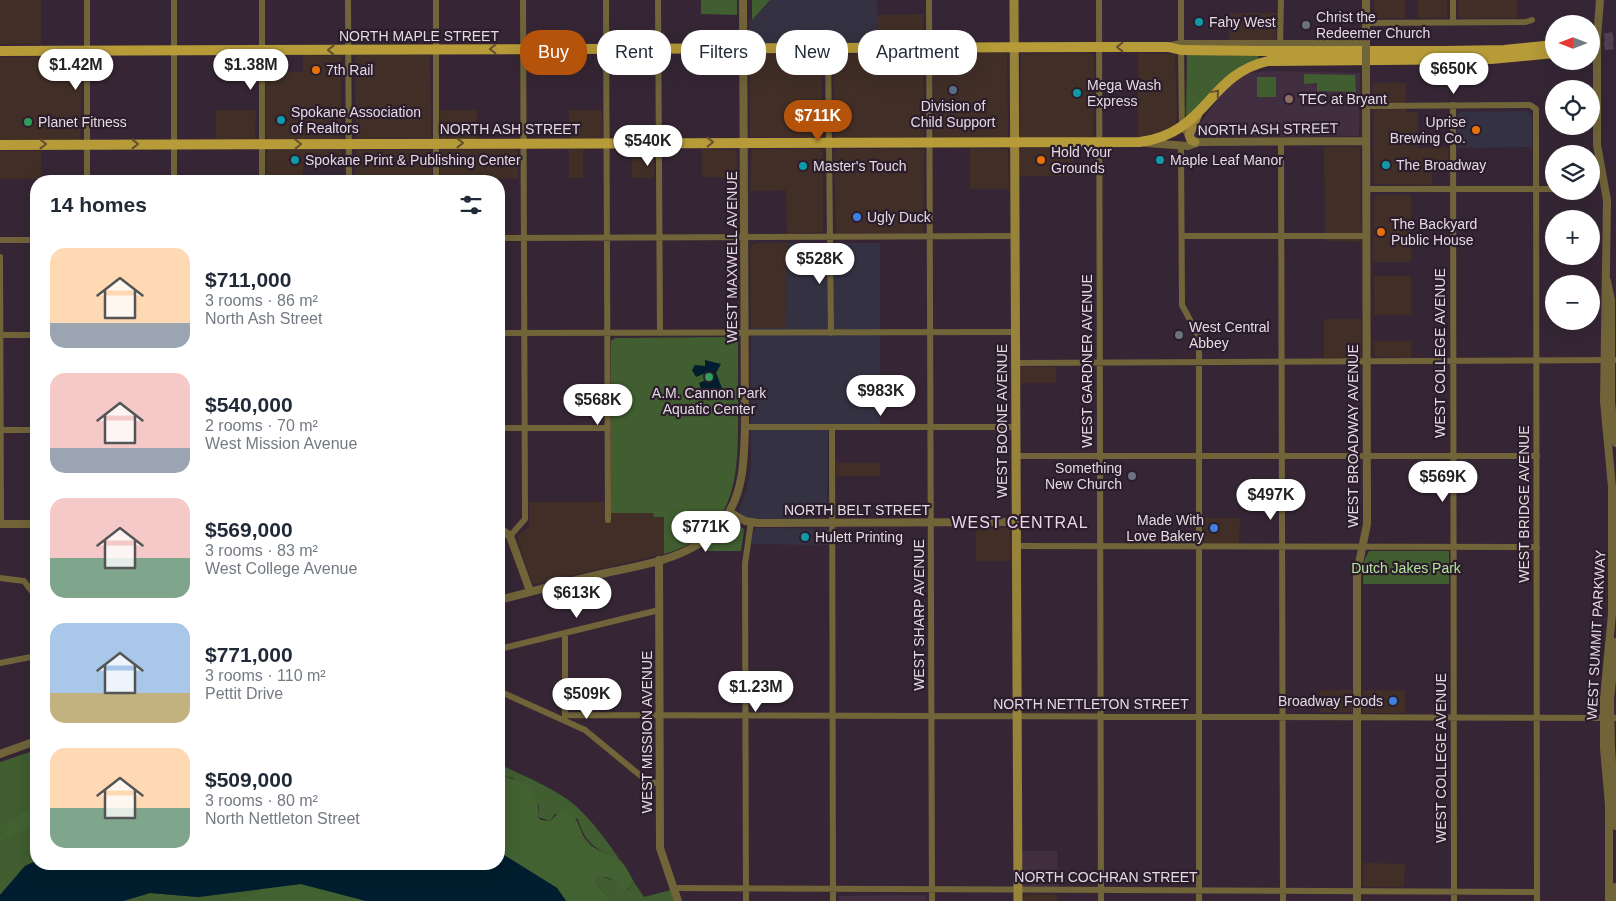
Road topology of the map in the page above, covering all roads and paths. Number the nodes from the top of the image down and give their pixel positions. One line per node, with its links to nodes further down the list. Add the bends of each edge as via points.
1 (87, 0): 34 (street)
2 (174, 0): 35 (street)
3 (262, 0): 36 (street)
4 (348, 0): 37 (street)
5 (436, 0): 38 (street)
6 (523, 0): 21 (street)
7 (606, 0): 22 (street)
8 (658, 0): 23 (street)
9 (743, 0): 24 (street, WEST MAXWELL AVENUE)
10 (929, 0): 25 (street, WEST SHARP AVENUE)
11 (1014, 0): 30 (main road, WEST BOONE AVENUE)
12 (1099, 0): 31 (street, WEST GARDNER AVENUE)
13 (1181, 0): 32 (street)
14 (1281, 0): 26 (street)
15 (1366, 0): 20 (street, WEST BROADWAY AVENUE)
16 (1453, 0): 19 (street)
17 (1600, 0): 101 (street, WEST SUMMIT PARKWAY, via 1597,145 1607,195 1604,300)
18 (1532, 20): 19 (street)
19 (1453, 22): 20 (street)
20 (1366, 23): 27 (street, WEST BROADWAY AVENUE)
21 (524, 30)
22 (606, 30)
23 (659, 30)
24 (743, 30)
25 (930, 30)
26 (1280, 45): 27 (street, NORTH MAPLE STREET); 32 (street, NORTH MAPLE STREET)
27 (1366, 46): 48 (street, WEST BROADWAY AVENUE, bridge)
28 (1545, 46): 32 (main road, NORTH MAPLE STREET, via 1484,51)
29 (977, 47): 30 (main road, NORTH MAPLE STREET)
30 (1014, 47): 31 (main road, NORTH MAPLE STREET); 57 (main road, WEST BOONE AVENUE)
31 (1099, 47): 32 (main road, NORTH MAPLE STREET, one-way to 31); 50 (street, WEST GARDNER AVENUE)
32 (1181, 47): 49 (street)
33 (520, 49): 38 (main road, NORTH MAPLE STREET, one-way to 38)
34 (87, 50): 35 (main road, NORTH MAPLE STREET); 39 (main road, NORTH MAPLE STREET); 63 (street)
35 (174, 50): 36 (main road, NORTH MAPLE STREET); 66 (street)
36 (262, 50): 37 (main road, NORTH MAPLE STREET, one-way to 36); 64 (street)
37 (348, 50): 38 (main road, NORTH MAPLE STREET); 60 (street)
38 (436, 50): 61 (street)
39 (0, 51)
40 (1545, 55): 49 (main road, one-way to 40, via 1198,114 1217,91 1252,65 1268,61 1491,60)
41 (524, 75): 62 (street)
42 (606, 75): 52 (street)
43 (659, 75): 53 (street)
44 (743, 75): 54 (street, WEST MAXWELL AVENUE)
45 (828, 75): 55 (street)
46 (930, 75): 56 (street, WEST SHARP AVENUE)
47 (1453, 105): 48 (street); 73 (street, WEST BRIDGE AVENUE, via 1534,107); 76 (street, WEST COLLEGE AVENUE)
48 (1366, 106): 51 (street, WEST BROADWAY AVENUE)
49 (1189, 135): 58 (main road, NORTH ASH STREET); 59 (street, NORTH ASH STREET); 67 (street, NORTH ASH STREET)
50 (1098, 141): 57 (main road, NORTH ASH STREET); 58 (main road, NORTH ASH STREET); 105 (street, WEST GARDNER AVENUE)
51 (1366, 141): 59 (street, NORTH ASH STREET); 75 (street, WEST BROADWAY AVENUE)
52 (607, 142): 53 (main road, NORTH ASH STREET); 62 (main road, NORTH ASH STREET); 86 (street)
53 (659, 142): 54 (main road, NORTH ASH STREET, one-way to 54); 87 (street)
54 (744, 142): 55 (main road, NORTH ASH STREET); 82 (street, WEST MAXWELL AVENUE)
55 (828, 142): 56 (main road, NORTH ASH STREET); 83 (street)
56 (930, 142): 57 (main road, NORTH ASH STREET); 77 (street, WEST SHARP AVENUE)
57 (1014, 142): 78 (main road, WEST BOONE AVENUE)
58 (1140, 142): 67 (street, NORTH ASH STREET)
59 (1281, 142): 80 (street)
60 (348, 143): 61 (main road, NORTH ASH STREET); 64 (main road, NORTH ASH STREET, one-way to 60); 71 (street)
61 (436, 143): 62 (main road, NORTH ASH STREET, one-way to 62); 72 (street)
62 (524, 143): 85 (street)
63 (86, 144): 65 (main road, NORTH ASH STREET, one-way to 63); 66 (main road, NORTH ASH STREET, one-way to 66); 68 (street)
64 (262, 144): 66 (main road, NORTH ASH STREET); 70 (street)
65 (0, 145)
66 (174, 145): 69 (street)
67 (1181, 146): 79 (street)
68 (87, 175)
69 (174, 175)
70 (262, 175)
71 (349, 175)
72 (436, 175)
73 (1536, 188): 74 (street); 76 (street); 104 (street, WEST BRIDGE AVENUE)
74 (1545, 188)
75 (1366, 189): 76 (street); 81 (street, WEST BROADWAY AVENUE)
76 (1452, 189): 107 (street, WEST COLLEGE AVENUE)
77 (930, 236): 78 (street); 83 (street); 91 (street, WEST SHARP AVENUE)
78 (1014, 236): 92 (main road, WEST BOONE AVENUE)
79 (1182, 236): 80 (street); 102 (street, via 1182,305 1198,337)
80 (1281, 236): 81 (street); 103 (street)
81 (1366, 236): 106 (street, WEST BROADWAY AVENUE)
82 (745, 237): 83 (street); 87 (street); 97 (street, WEST MAXWELL AVENUE)
83 (830, 237): 98 (street)
84 (505, 238): 85 (street)
85 (524, 238): 86 (street); 94 (street)
86 (608, 238): 87 (street); 95 (street)
87 (659, 238): 96 (street)
88 (0, 240): 89 (street)
89 (30, 240)
90 (0, 257): 99 (street)
91 (930, 332): 92 (street); 98 (street); 109 (street, WEST SHARP AVENUE)
92 (1016, 332): 108 (main road, WEST BOONE AVENUE)
93 (505, 333): 94 (street)
94 (524, 333): 95 (street); 113 (street)
95 (608, 333): 96 (street); 114 (street)
96 (660, 333): 97 (street)
97 (745, 333): 98 (street); 111 (street, WEST MAXWELL AVENUE)
98 (831, 333)
99 (0, 335): 100 (street); 116 (street)
100 (30, 335)
101 (1610, 360): 104 (street); 118 (street, WEST SUMMIT PARKWAY); 126 (street, WEST SUMMIT PARKWAY, via 1605,408)
102 (1199, 361): 103 (street); 105 (street); 124 (street)
103 (1281, 361): 106 (street); 125 (street)
104 (1537, 361): 107 (street); 123 (street, WEST BRIDGE AVENUE)
105 (1099, 362): 108 (street); 120 (street, WEST GARDNER AVENUE)
106 (1366, 362): 107 (street); 121 (street, WEST BROADWAY AVENUE)
107 (1452, 362): 122 (street, WEST COLLEGE AVENUE)
108 (1016, 363): 110 (main road, WEST BOONE AVENUE)
109 (931, 426): 110 (street); 115 (street); 131 (street, WEST SHARP AVENUE)
110 (1016, 426): 119 (main road, WEST BOONE AVENUE)
111 (745, 427): 115 (street); 127 (street, WEST MAXWELL AVENUE, via 742,473)
112 (505, 428): 113 (street)
113 (524, 428): 114 (street); 136 (street, via 525,519)
114 (608, 428): 128 (street)
115 (832, 428): 130 (street)
116 (0, 430): 117 (street); 133 (street)
117 (30, 430)
118 (1616, 443)
119 (1016, 456): 120 (street); 132 (main road, WEST BOONE AVENUE)
120 (1100, 456): 124 (street); 138 (street, WEST GARDNER AVENUE)
121 (1367, 456): 122 (street); 125 (street); 143 (street, WEST BROADWAY AVENUE, via 1367,524)
122 (1453, 456): 123 (street); 141 (street, WEST COLLEGE AVENUE)
123 (1537, 456): 142 (street, WEST BRIDGE AVENUE)
124 (1199, 457): 125 (street); 139 (street)
125 (1281, 457): 140 (street)
126 (1614, 507): 146 (street, WEST SUMMIT PARKWAY)
127 (730, 512): 129 (street, NORTH BELT STREET); 144 (street, via 700,543)
128 (608, 520)
129 (751, 522): 130 (street, NORTH BELT STREET); 159 (street, via 745,564)
130 (833, 522): 131 (street, NORTH BELT STREET); 160 (street)
131 (931, 522): 132 (street, NORTH BELT STREET); 157 (street, WEST SHARP AVENUE)
132 (1017, 522): 137 (main road, WEST BOONE AVENUE)
133 (0, 524): 134 (street)
134 (30, 524)
135 (505, 532): 136 (street)
136 (510, 536): 148 (street)
137 (1017, 546): 138 (street); 161 (main road, WEST BOONE AVENUE)
138 (1100, 546): 139 (street); 162 (street, WEST GARDNER AVENUE)
139 (1199, 547): 140 (street); 163 (street)
140 (1282, 547): 143 (street); 164 (street)
141 (1454, 547): 142 (street); 143 (street); 167 (street, WEST COLLEGE AVENUE)
142 (1537, 547): 168 (street, WEST BRIDGE AVENUE)
143 (1362, 548): 166 (street, WEST BROADWAY AVENUE, via 1357,573)
144 (659, 560): 148 (street); 150 (street, WEST MISSION AVENUE)
145 (0, 578): 147 (street, via 24,581)
146 (1614, 585): 169 (street, WEST SUMMIT PARKWAY, via 1604,678)
147 (30, 589)
148 (530, 591): 149 (street)
149 (505, 598)
150 (659, 610): 151 (street); 158 (street, WEST MISSION AVENUE)
151 (565, 633): 153 (street); 165 (street)
152 (1616, 642): 169 (street, WEST SUMMIT PARKWAY)
153 (505, 647)
154 (30, 657): 155 (street)
155 (0, 663)
156 (505, 693): 165 (street)
157 (931, 715): 160 (street, NORTH NETTLETON STREET); 161 (street, NORTH NETTLETON STREET); 179 (street, WEST SHARP AVENUE)
158 (660, 716): 159 (street, NORTH NETTLETON STREET); 165 (street, NORTH NETTLETON STREET); 172 (street, WEST MISSION AVENUE)
159 (746, 716): 160 (street, NORTH NETTLETON STREET); 177 (street)
160 (832, 716): 178 (street)
161 (1017, 716): 162 (street, NORTH NETTLETON STREET); 180 (main road, WEST BOONE AVENUE)
162 (1100, 716): 163 (street, NORTH NETTLETON STREET); 181 (street, WEST GARDNER AVENUE)
163 (1200, 717): 164 (street, NORTH NETTLETON STREET); 182 (street)
164 (1282, 717): 166 (street, NORTH NETTLETON STREET); 183 (street)
165 (565, 718): 172 (street, via 585,730 647,781)
166 (1357, 718): 167 (street, NORTH NETTLETON STREET); 184 (street, WEST BROADWAY AVENUE)
167 (1453, 718): 168 (street, NORTH NETTLETON STREET); 185 (street, WEST COLLEGE AVENUE)
168 (1537, 718): 169 (street, NORTH NETTLETON STREET); 186 (street, WEST BRIDGE AVENUE)
169 (1610, 718): 173 (street, WEST SUMMIT PARKWAY); 174 (street, WEST SUMMIT PARKWAY, via 1604,757)
170 (30, 743): 171 (street)
171 (0, 754)
172 (660, 784): 176 (street, WEST MISSION AVENUE, via 660,848)
173 (1616, 826)
174 (1613, 863): 198 (street, WEST SUMMIT PARKWAY)
175 (1616, 886): 199 (street)
176 (674, 888): 177 (street, NORTH COCHRAN STREET); 187 (street, WEST MISSION AVENUE)
177 (747, 888): 178 (street, NORTH COCHRAN STREET); 188 (street)
178 (833, 889): 179 (street, NORTH COCHRAN STREET); 189 (street)
179 (932, 889): 180 (street, NORTH COCHRAN STREET); 190 (street, WEST SHARP AVENUE)
180 (1018, 890): 181 (street, NORTH COCHRAN STREET); 191 (main road, WEST BOONE AVENUE)
181 (1101, 890): 182 (street, NORTH COCHRAN STREET); 192 (street, WEST GARDNER AVENUE)
182 (1199, 890): 183 (street, NORTH COCHRAN STREET); 193 (street)
183 (1283, 890): 184 (street, NORTH COCHRAN STREET); 194 (street)
184 (1357, 891): 185 (street, NORTH COCHRAN STREET); 195 (street, WEST BROADWAY AVENUE)
185 (1454, 892): 186 (street, NORTH COCHRAN STREET); 196 (street, WEST COLLEGE AVENUE)
186 (1537, 892): 197 (street, WEST BRIDGE AVENUE)
187 (678, 901)
188 (746, 901)
189 (833, 901)
190 (932, 901)
191 (1018, 901)
192 (1101, 901)
193 (1199, 901)
194 (1283, 901)
195 (1357, 901)
196 (1454, 901)
197 (1537, 901)
198 (1609, 901)
199 (1616, 901)

